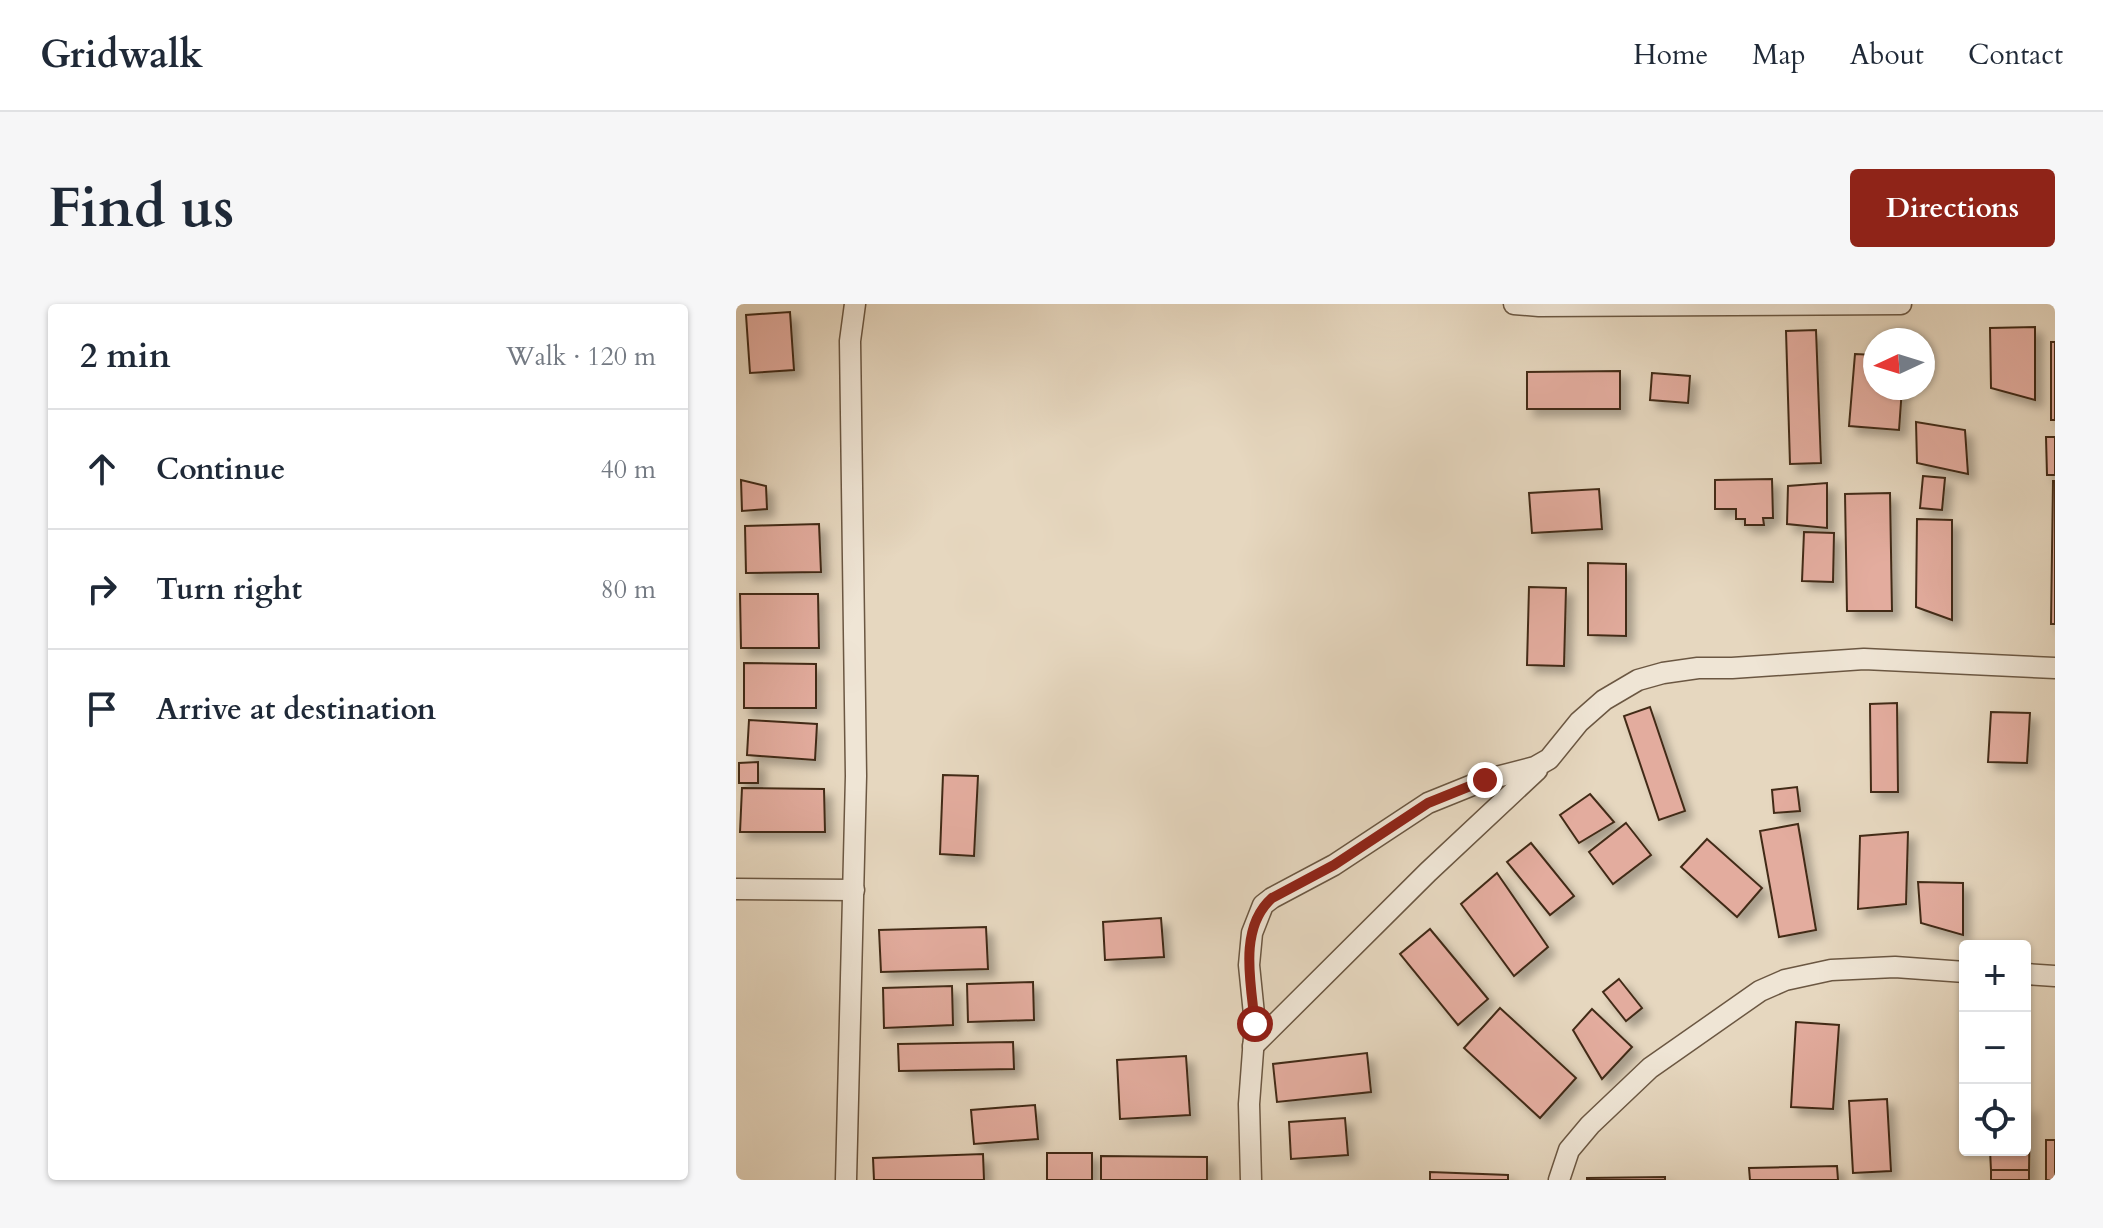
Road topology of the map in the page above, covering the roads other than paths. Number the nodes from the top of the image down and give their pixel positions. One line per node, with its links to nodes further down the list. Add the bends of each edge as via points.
1 (855, 304): 7 (street, via 850,341)
2 (1514, 304): 3 (street)
3 (1901, 304)
4 (2055, 668): 5 (street, via 1864,659 1663,673 1638,680 1604,700)
5 (1549, 759): 11 (street); 11 (street, via 1428,803 1263,905 1252,933 1249,965)
6 (736, 889): 7 (street)
7 (854, 890): 12 (street)
8 (1959, 972): 14 (street, via 1831,970 1760,991 1650,1068 1569,1150)
9 (2031, 974): 10 (street)
10 (2055, 976)
11 (1253, 1046): 13 (street)
12 (846, 1180)
13 (1251, 1180)
14 (1559, 1180)

